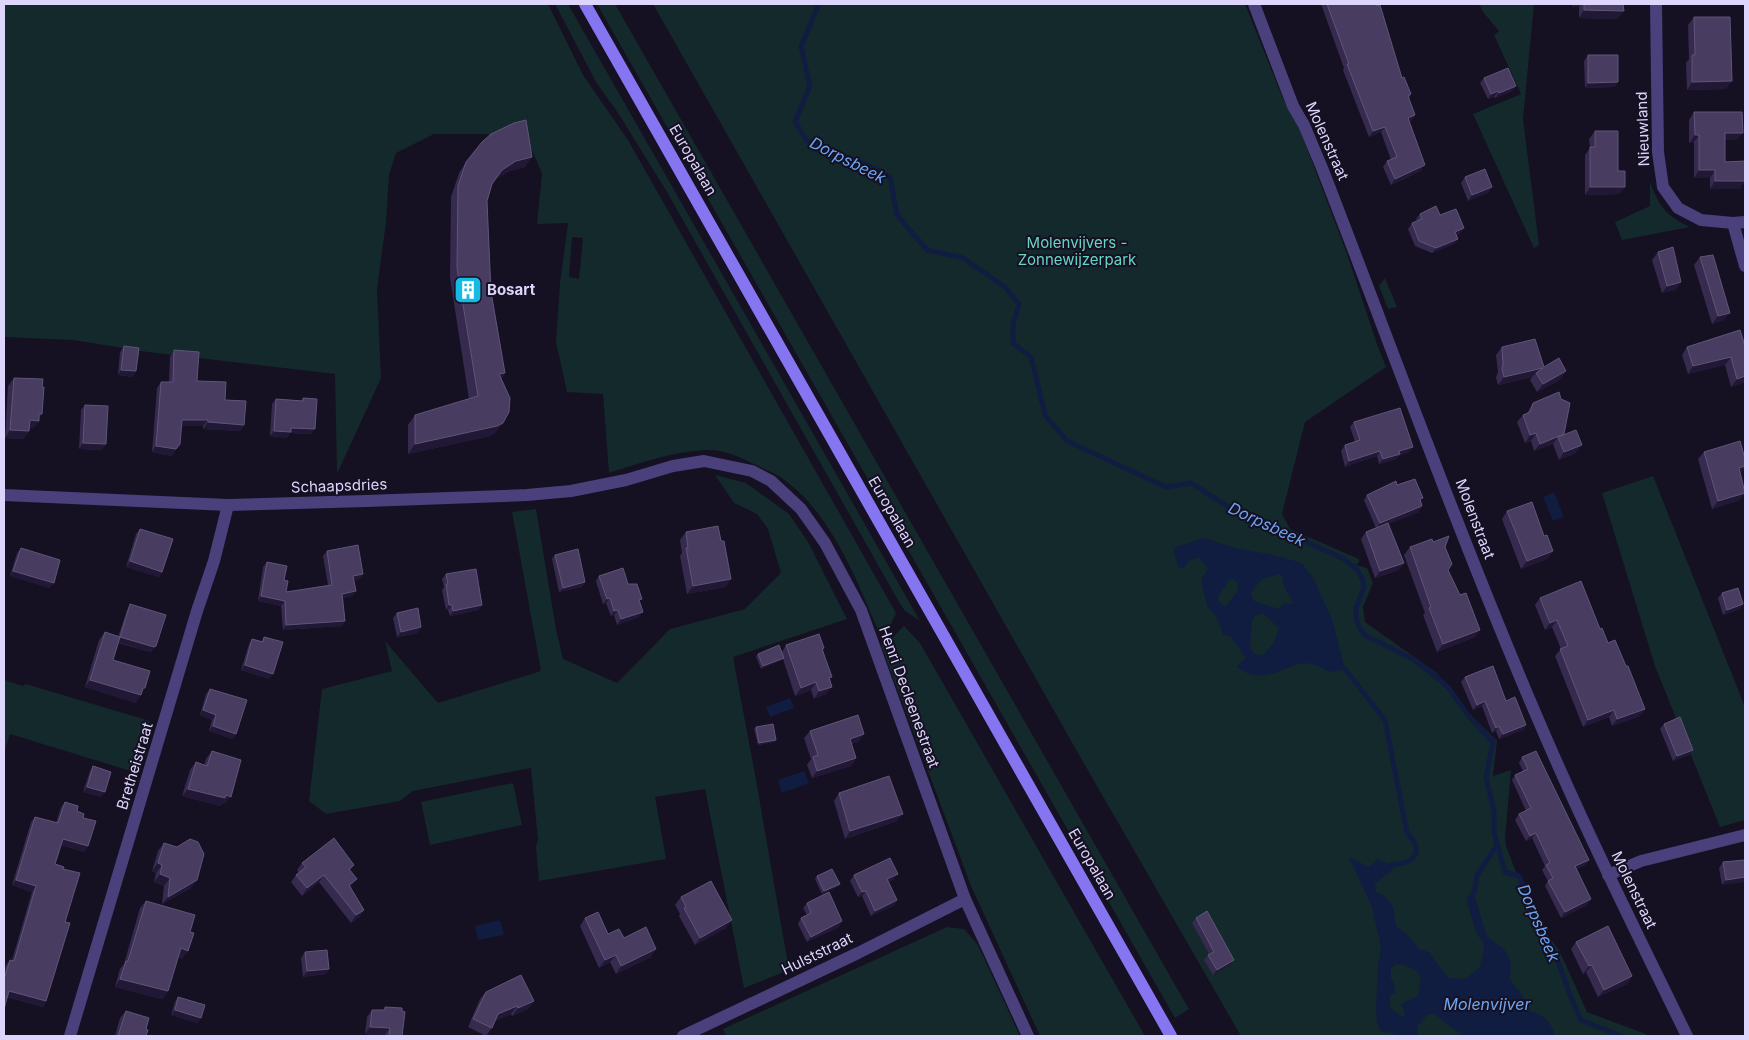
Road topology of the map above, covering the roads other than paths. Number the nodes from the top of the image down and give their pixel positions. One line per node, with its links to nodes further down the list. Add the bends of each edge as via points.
1 (586, 4): 15 (main road, Europalaan)
2 (1254, 4): 10 (street, Molenstraat, via 1534,710)
3 (1656, 4): 4 (street, Nieuwland, via 1658,152 1663,186 1678,208 1701,220)
4 (1739, 223): 5 (street)
5 (1745, 266)
6 (673, 466): 8 (street, Schaapsdries, via 571,491 442,499); 11 (street, Henri Decleenestraat, via 704,461 752,471 772,481 801,509 861,610)
7 (4, 495): 8 (street, Schaapsdries)
8 (228, 505): 12 (street, Bretheistraat, via 214,561)
9 (1745, 835): 10 (street, via 1641,861)
10 (1608, 875): 16 (street, Molenstraat)
11 (965, 900): 13 (street, Hulststraat); 14 (street, Henri Decleenestraat)
12 (70, 1036)
13 (683, 1036)
14 (1028, 1036)
15 (1171, 1036)
16 (1687, 1036)

